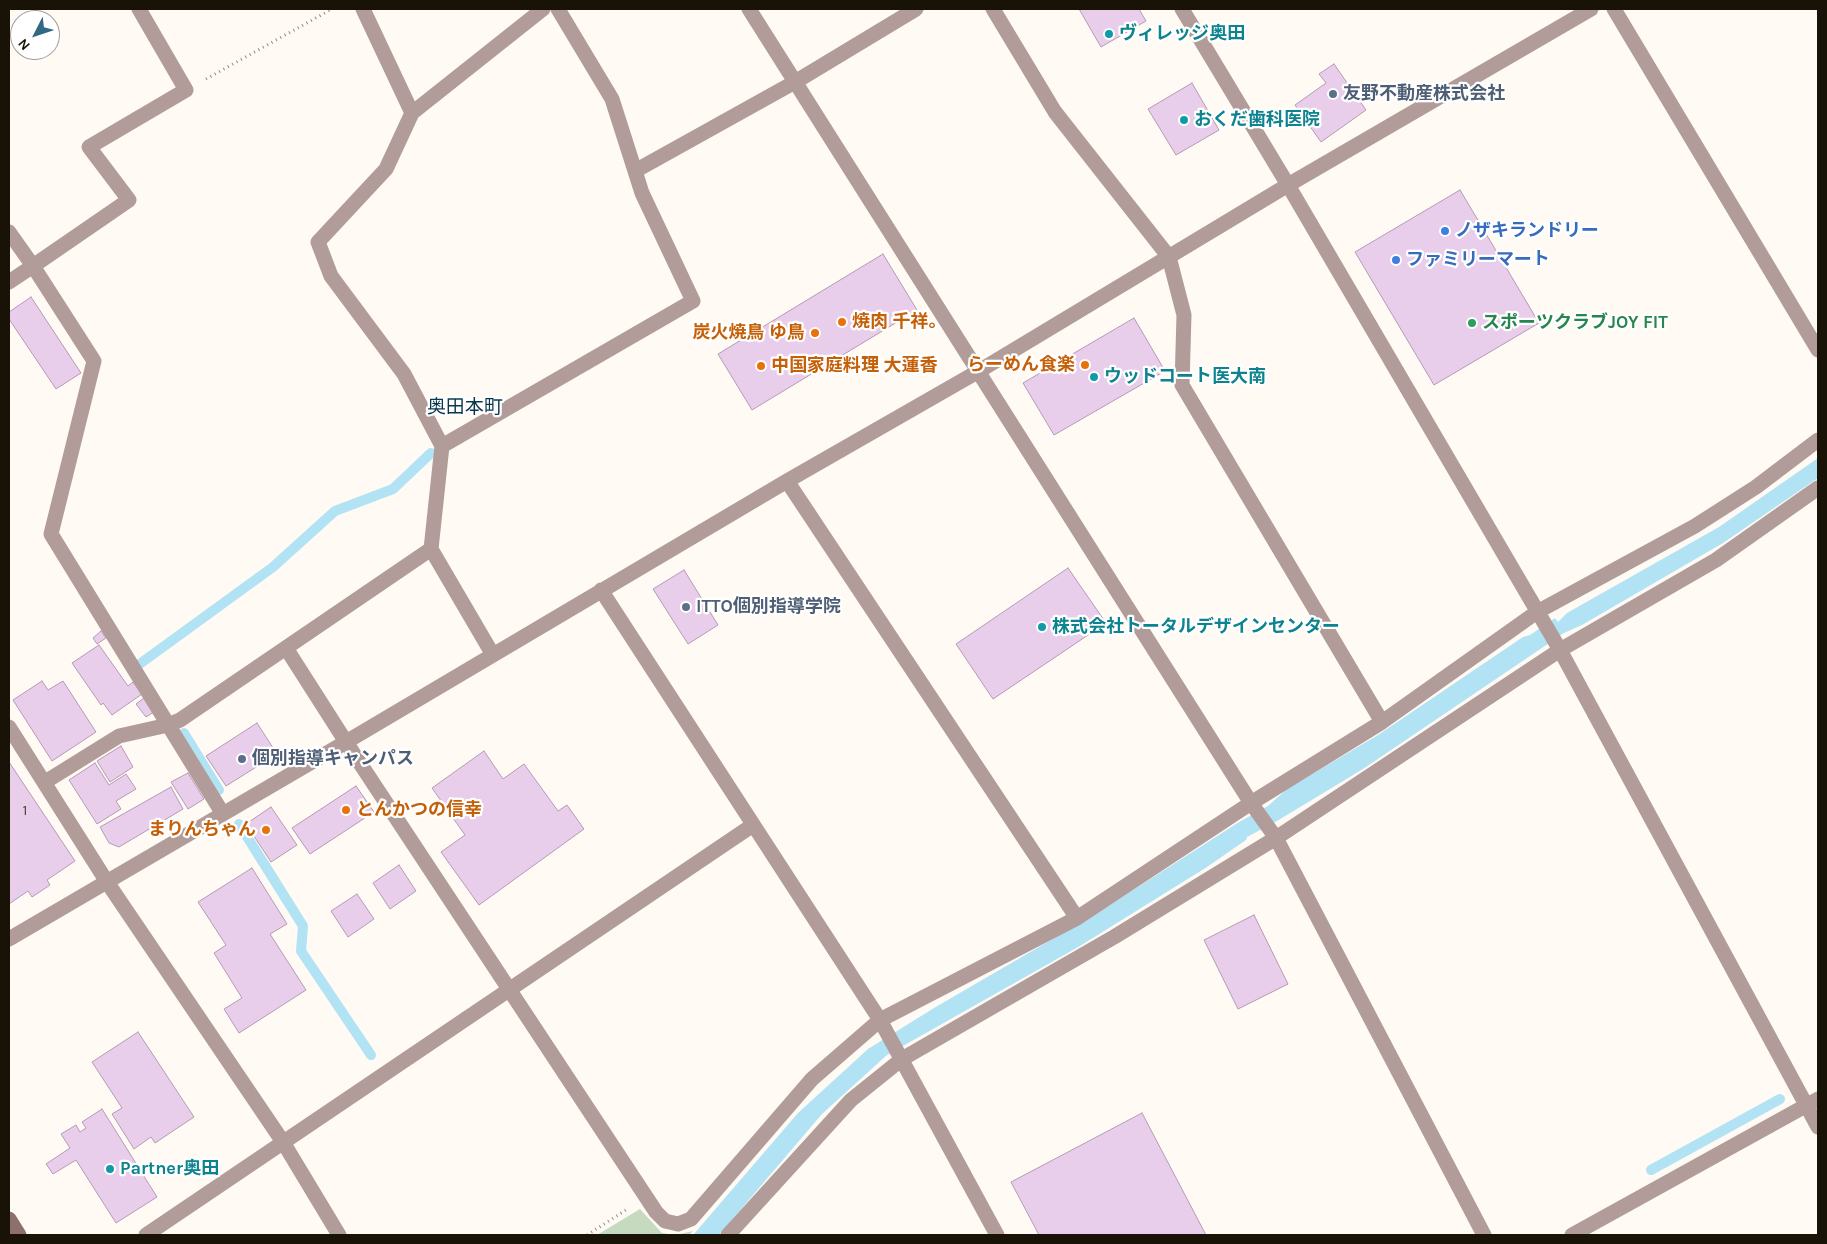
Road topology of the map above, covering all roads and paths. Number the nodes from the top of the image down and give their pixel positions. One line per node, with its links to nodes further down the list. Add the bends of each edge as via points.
1 (139, 9): 13 (street)
2 (332, 9): 13 (path)
3 (363, 9): 14 (street)
4 (543, 9): 14 (street)
5 (558, 9): 15 (street, via 612,99)
6 (749, 9): 12 (street)
7 (916, 9): 12 (street)
8 (993, 9): 18 (street, via 1055,112)
9 (1182, 9): 16 (street)
10 (1591, 9): 16 (street)
11 (1614, 9): 21 (street)
12 (796, 82): 15 (street); 22 (street)
13 (186, 90): 19 (street, via 89,147 129,200)
14 (412, 113): 24 (street, via 386,169 318,242 331,276 404,374)
15 (635, 171): 24 (street, via 642,194 693,301)
16 (1288, 185): 18 (street); 29 (street)
17 (9, 232): 19 (street)
18 (1168, 257): 22 (street); 33 (street, via 1184,315 1182,385)
19 (32, 266): 20 (street); 34 (street, via 94,361 51,534)
20 (9, 282)
21 (1818, 350)
22 (979, 371): 25 (street); 38 (street)
23 (1818, 440): 29 (street, via 1756,487 1695,526)
24 (442, 446): 27 (street)
25 (787, 481): 28 (street); 43 (street)
26 (1818, 488): 31 (street, via 1716,560)
27 (431, 549): 30 (street); 32 (street)
28 (601, 590): 32 (street); 40 (street)
29 (1537, 612): 31 (street); 33 (street)
30 (286, 648): 34 (street); 36 (street)
31 (1560, 650): 41 (street); 48 (street)
32 (493, 655): 36 (street)
33 (1382, 722): 38 (street)
34 (168, 725): 37 (street, via 119,736); 39 (street)
35 (9, 727): 37 (street)
36 (346, 742): 39 (street); 45 (street)
37 (45, 782): 42 (street)
38 (1251, 803): 41 (street); 43 (street)
39 (223, 814): 42 (street)
40 (753, 825): 45 (street); 46 (street)
41 (1276, 838): 47 (street, via 1114,937); 59 (street)
42 (107, 882): 44 (street); 50 (street)
43 (1077, 918): 46 (street)
44 (9, 939)
45 (509, 989): 50 (street); 51 (street)
46 (880, 1020): 47 (street); 51 (street, via 812,1079 691,1219 678,1224 665,1221)
47 (902, 1059): 57 (street, via 851,1100); 58 (street)
48 (1812, 1102): 49 (street); 60 (street)
49 (1818, 1127)
50 (283, 1142): 54 (street); 55 (street)
51 (646, 1198): 56 (path)
52 (9, 1219): 53 (street)
53 (19, 1235)
54 (146, 1235)
55 (339, 1235)
56 (587, 1235)
57 (728, 1235)
58 (996, 1235)
59 (1484, 1235)
60 (1572, 1235)

